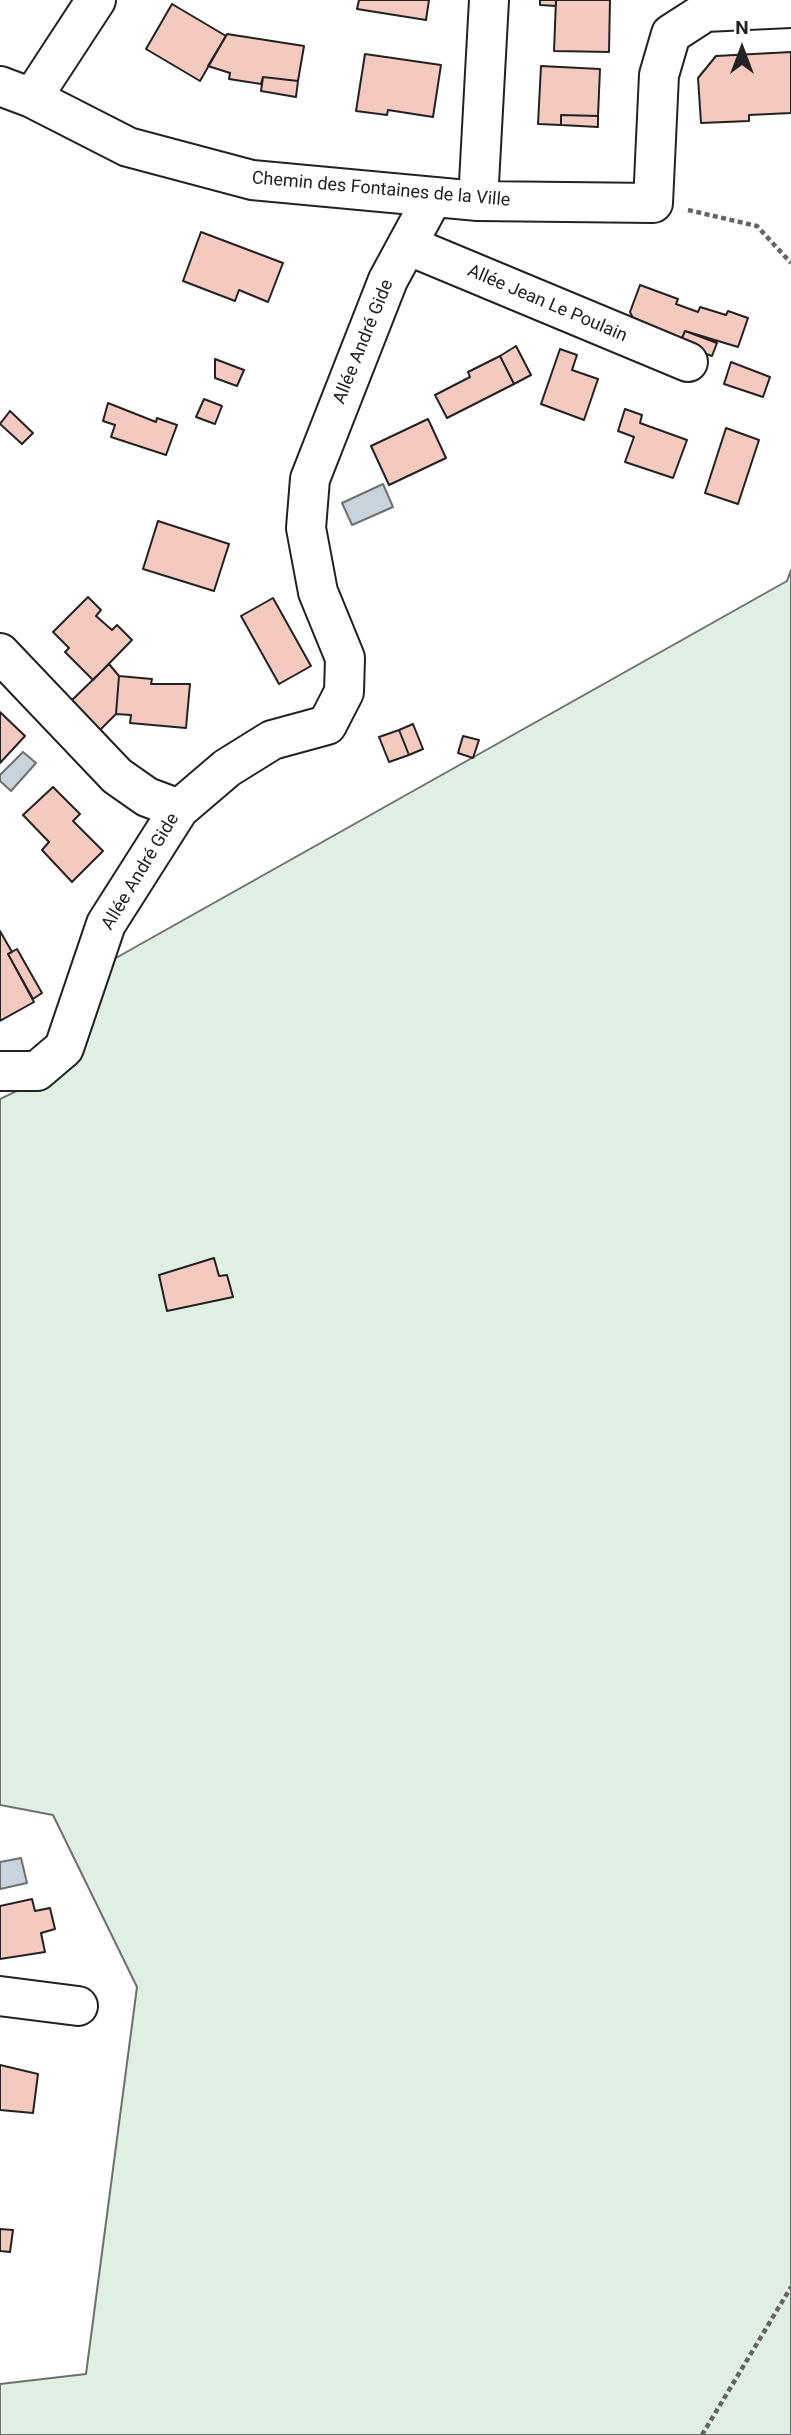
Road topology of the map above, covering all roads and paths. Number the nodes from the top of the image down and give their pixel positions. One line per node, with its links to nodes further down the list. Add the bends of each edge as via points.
1 (96, 0): 4 (street)
2 (489, 0): 6 (street)
3 (791, 8): 7 (street, via 705,12 671,34 659,75)
4 (16, 92): 5 (street, Chemin des Fontaines de la Ville, via 128,147 252,180)
5 (433, 197): 6 (street, Chemin des Fontaines de la Ville); 8 (street, Allée André Gide)
6 (478, 201): 7 (street, Chemin des Fontaines de la Ville)
7 (653, 202): 9 (path, via 757,226)
8 (407, 245): 10 (street, Allée Jean Le Poulain); 12 (street, Allée André Gide, via 388,280 310,479 306,528 318,592 345,658 344,692 327,725 272,740 227,768)
9 (791, 263)
10 (688, 362)
11 (0, 653): 12 (street, via 117,776 147,797)
12 (179, 809): 13 (street, Allée André Gide, via 106,925 64,1048 37,1071)
13 (0, 1071)
14 (0, 1996): 15 (street)
15 (78, 2007)
16 (791, 2287): 17 (path)
17 (702, 2435)

